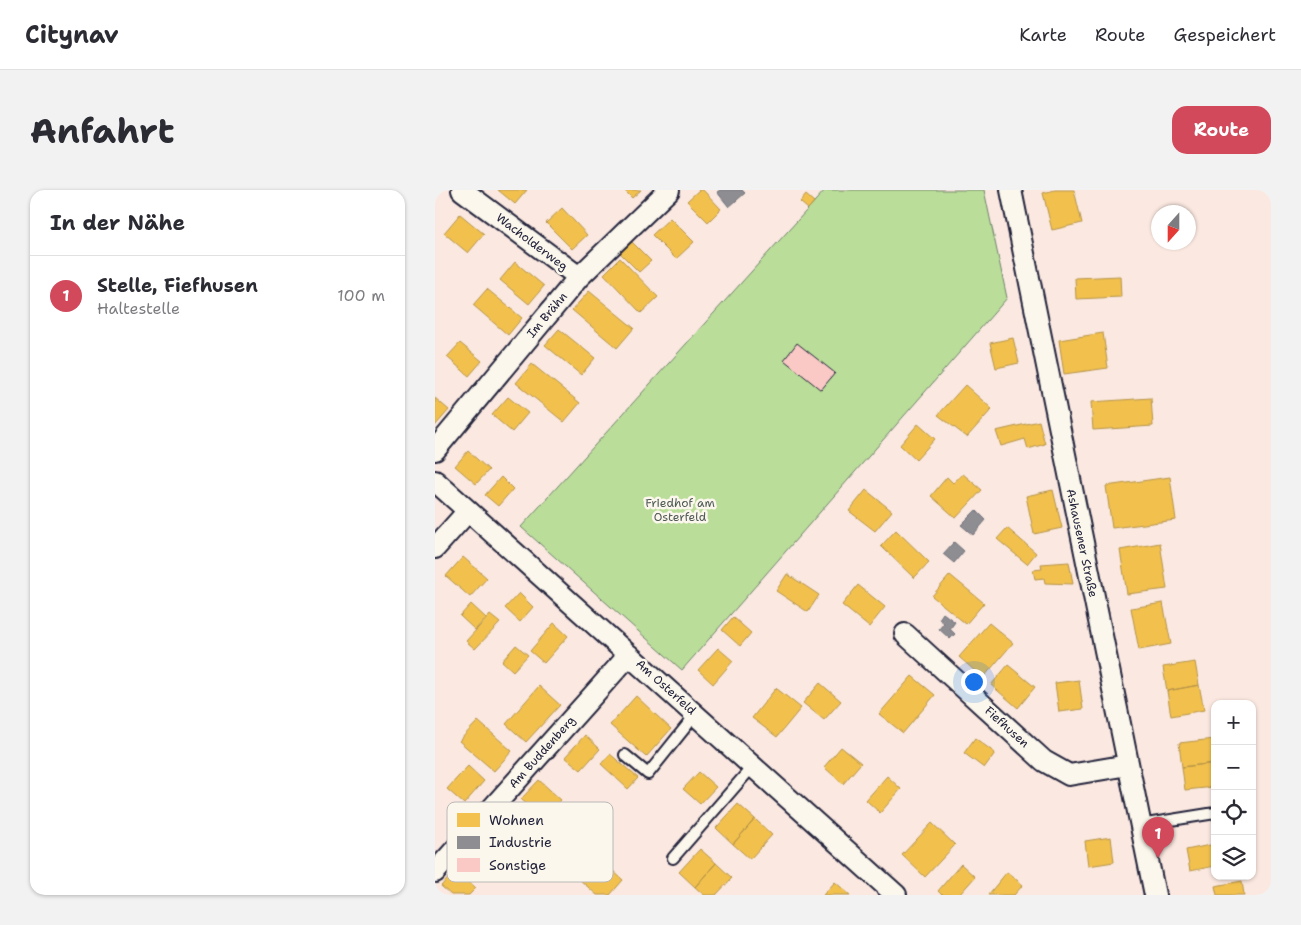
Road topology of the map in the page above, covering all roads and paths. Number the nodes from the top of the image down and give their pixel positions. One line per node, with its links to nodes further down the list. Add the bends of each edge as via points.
1 (462, 190): 4 (street, Wacholderweg)
2 (669, 190): 4 (street, Im Brähn)
3 (1011, 190): 13 (street, Ashausener Straße)
4 (579, 277): 5 (street, Im Brähn)
5 (435, 450)
6 (435, 481): 7 (street, Am Osterfeld)
7 (468, 511): 8 (street); 10 (street, Am Osterfeld)
8 (435, 548)
9 (905, 634): 13 (street, Fiefhusen, via 1044,761 1069,775)
10 (629, 654): 11 (street, Am Osterfeld); 15 (street, Am Buddenberg)
11 (696, 714): 12 (lane, via 648,774); 14 (street, Am Osterfeld)
12 (625, 755)
13 (1128, 765): 17 (street, Ashausener Straße)
14 (753, 766): 18 (lane); 21 (street, Am Osterfeld)
15 (497, 802)
16 (1211, 814): 17 (lane)
17 (1140, 825): 22 (street, Ashausener Straße)
18 (673, 858)
19 (447, 859): 20 (street, Am Buddenberg)
20 (435, 872)
21 (896, 895)
22 (1155, 895)

